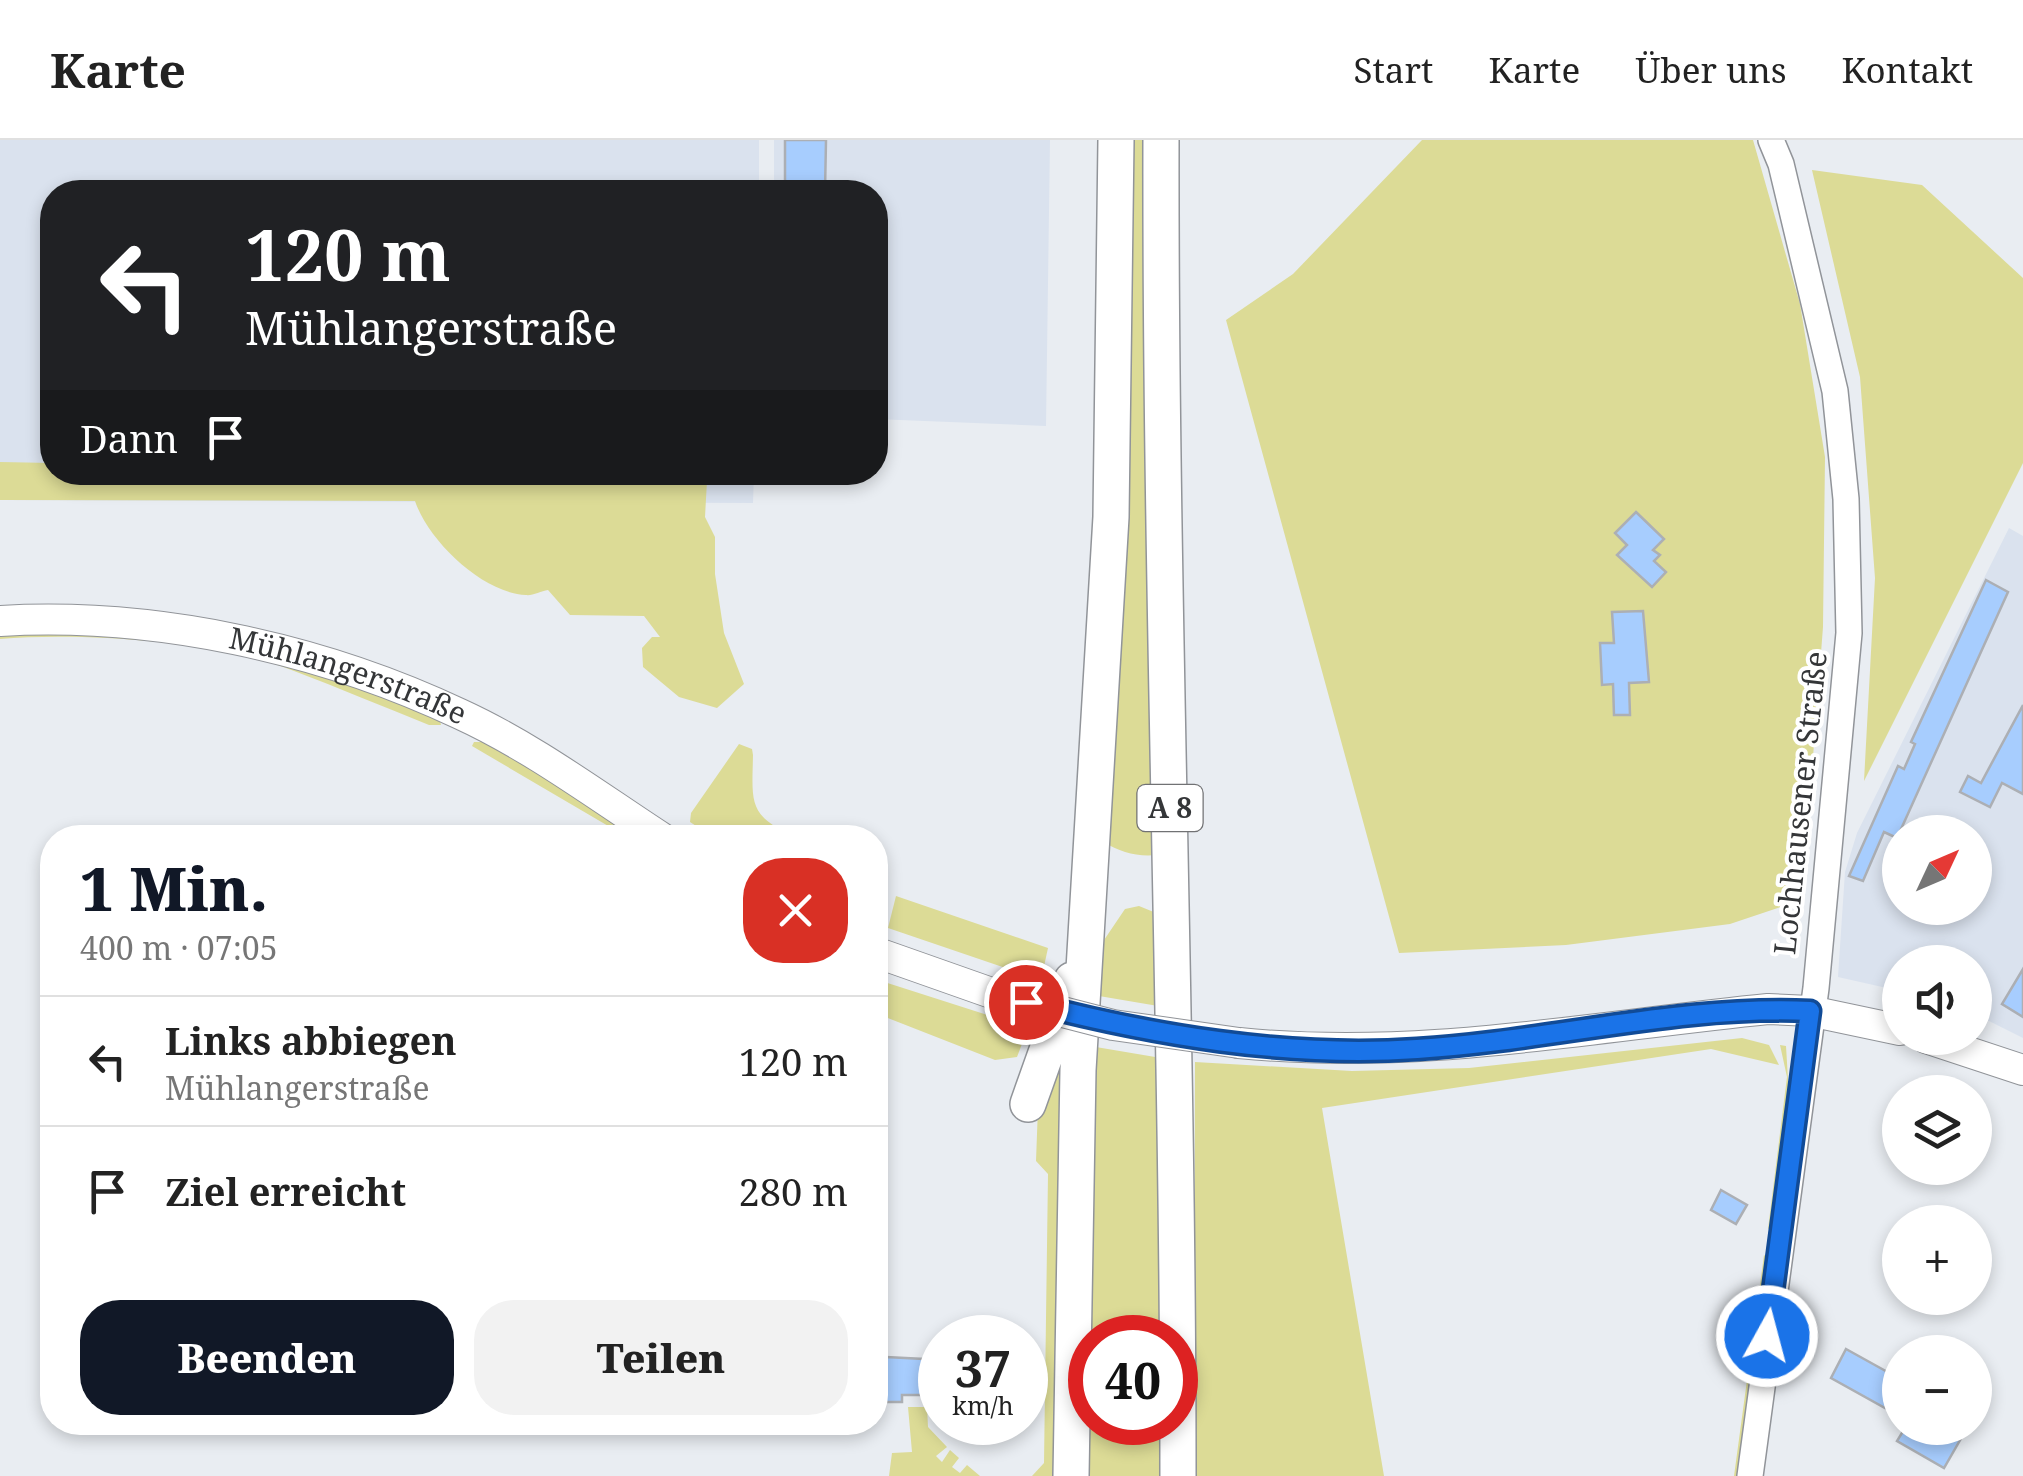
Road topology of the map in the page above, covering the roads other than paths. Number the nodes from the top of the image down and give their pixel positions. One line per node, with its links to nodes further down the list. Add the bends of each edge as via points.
1 (1116, 140): 6 (highway, A 8, via 1110,516)
2 (1161, 140): 14 (highway, A 8, via 1160,480 1178,1110)
3 (1771, 140): 8 (street, Lochhausener Straße, via 1835,391 1846,499 1846,702)
4 (0, 622): 5 (main road, Mühlangerstraße, via 64,619 180,630 357,673 463,715)
5 (642, 825)
6 (1085, 941): 12 (highway); 13 (highway, A 8)
7 (888, 957): 8 (main road, bridge, via 996,995 1113,1025 1315,1050 1416,1050 1768,1009)
8 (1810, 1011): 9 (main road); 15 (street, Lochhausener Straße)
9 (1882, 1026)
10 (1978, 1055): 11 (main road)
11 (2023, 1070)
12 (1028, 1104)
13 (1072, 1476)
14 (1178, 1476)
15 (1750, 1476)

